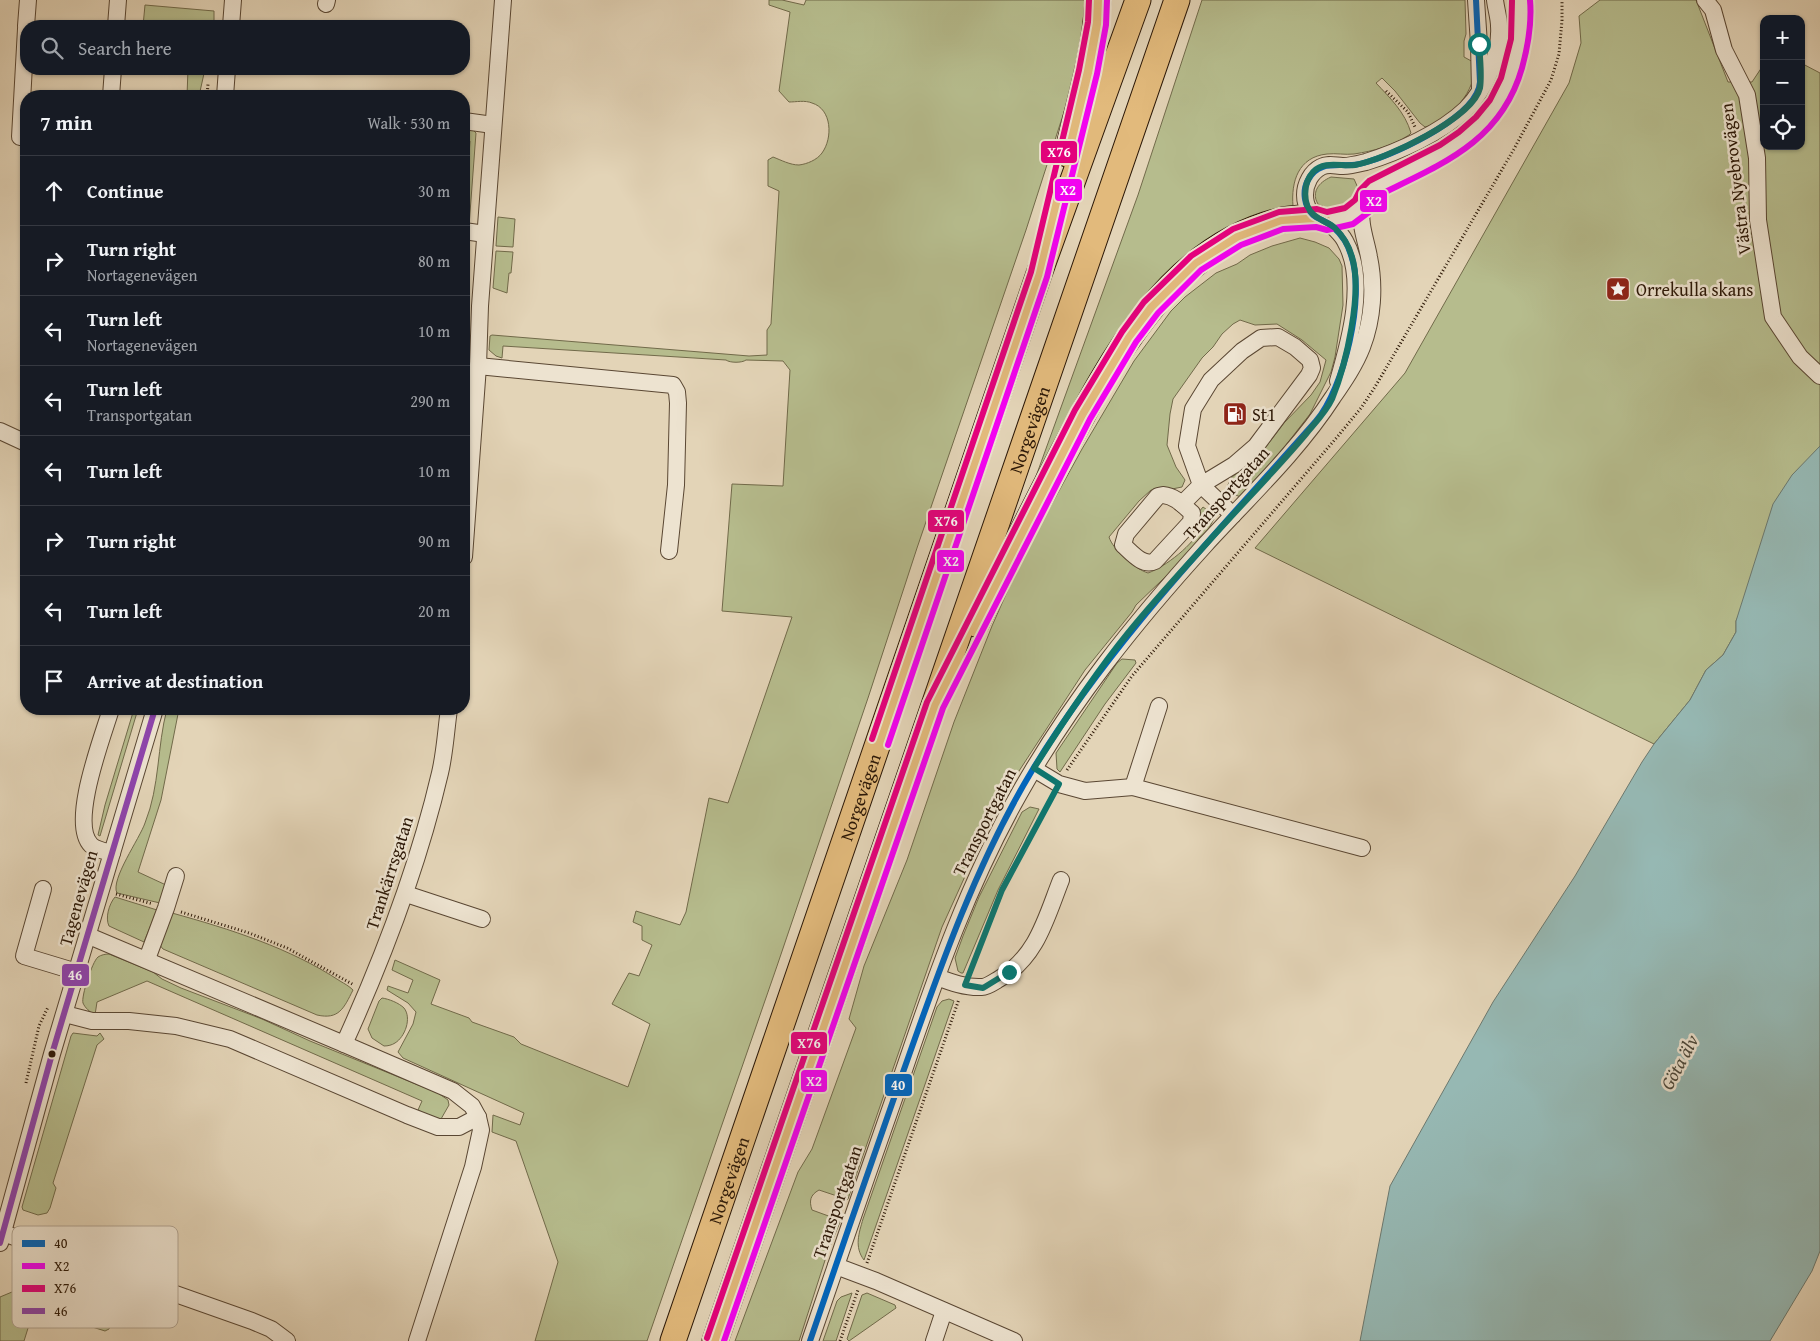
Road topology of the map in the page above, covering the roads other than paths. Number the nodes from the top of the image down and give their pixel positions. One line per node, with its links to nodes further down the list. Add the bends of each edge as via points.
1 (28, 0): 13 (street)
2 (118, 0): 14 (street)
3 (226, 0): 4 (street)
4 (233, 0): 15 (street)
5 (503, 0): 24 (street)
6 (1098, 0): 29 (highway, via 1088,72)
7 (1138, 0): 29 (highway, Norgevägen)
8 (1177, 0): 40 (highway, Norgevägen)
9 (1476, 0): 19 (street)
10 (1495, 0): 19 (street, via 1500,27 1497,49 1490,72)
11 (1520, 0): 25 (street, via 1520,36 1515,63 1508,85 1495,107 1465,140 1442,155 1374,188)
12 (1705, 0): 31 (street, Västra Nyebrovägen, via 1713,10 1724,50 1746,95 1757,158 1758,220 1773,317 1800,357)
13 (27, 20)
14 (116, 20)
15 (231, 20)
16 (23, 75): 20 (street)
17 (113, 75): 21 (street)
18 (227, 75): 22 (street)
19 (1480, 89): 26 (street, Transportgatan, via 1466,108 1421,139 1368,162 1323,166 1314,171 1307,183 1305,202 1310,212)
20 (23, 90)
21 (111, 90)
22 (226, 90)
23 (470, 122): 24 (street)
24 (493, 125): 28 (street)
25 (1362, 206): 26 (street, via 1349,216); 32 (street, Transportgatan, via 1360,216 1373,285 1370,315 1359,354)
26 (1322, 220): 32 (street, Transportgatan, via 1345,239 1356,284 1354,312); 40 (highway, via 1281,220 1237,237 1196,262 1151,307 1082,415)
27 (470, 233): 28 (street)
28 (485, 234): 30 (street)
29 (1039, 274): 68 (highway, Norgevägen)
30 (478, 366): 35 (street); 39 (street, via 673,385 678,403 676,484)
31 (1820, 376)
32 (1332, 400): 38 (street, Transportgatan, via 1300,441)
33 (0, 431): 34 (street)
34 (20, 440)
35 (470, 475)
36 (1201, 485): 36 (street, via 1187,446 1193,409 1211,380 1261,338 1278,337 1295,347 1310,360 1309,376 1256,446 1234,465); 37 (street); 38 (street)
37 (1182, 504)
38 (1232, 515): 45 (street, Transportgatan, via 1128,634 1080,698)
39 (669, 551)
40 (935, 704): 69 (highway, Norgevägen)
41 (1159, 706): 46 (street)
42 (109, 715): 48 (street, via 85,797 83,824 90,844)
43 (153, 715): 48 (street, Tagenevägen)
44 (448, 715): 52 (street, Trankärrsgatan, via 441,771)
45 (1034, 768): 46 (street, via 1059,784 1085,791); 57 (street, Transportgatan, via 983,863)
46 (1133, 787): 47 (street)
47 (1362, 848)
48 (112, 853): 54 (street, Tagenevägen)
49 (176, 876): 55 (street)
50 (1061, 880): 57 (street, via 1032,949 1009,972 983,988)
51 (43, 889): 56 (street, via 24,956)
52 (406, 894): 53 (street); 59 (street, Trankärrsgatan)
53 (482, 918)
54 (88, 936): 55 (street); 56 (street, Tagenevägen)
55 (146, 959): 59 (street)
56 (77, 972): 58 (street, Tagenevägen)
57 (937, 976): 62 (street, Transportgatan)
58 (65, 1014): 60 (street, via 92,1021 176,1026 230,1039 438,1127 459,1127); 61 (street, Tagenevägen)
59 (344, 1044): 60 (street, via 453,1091 472,1106)
60 (478, 1117): 67 (street, via 481,1130 473,1167)
61 (1, 1238)
62 (836, 1266): 64 (street); 70 (street, Transportgatan)
63 (178, 1297): 66 (street, via 252,1321)
64 (944, 1311): 65 (street); 71 (street)
65 (979, 1334): 72 (street)
66 (287, 1341)
67 (417, 1341)
68 (673, 1341)
69 (714, 1341)
70 (810, 1341)
71 (934, 1341)
72 (1014, 1341)

